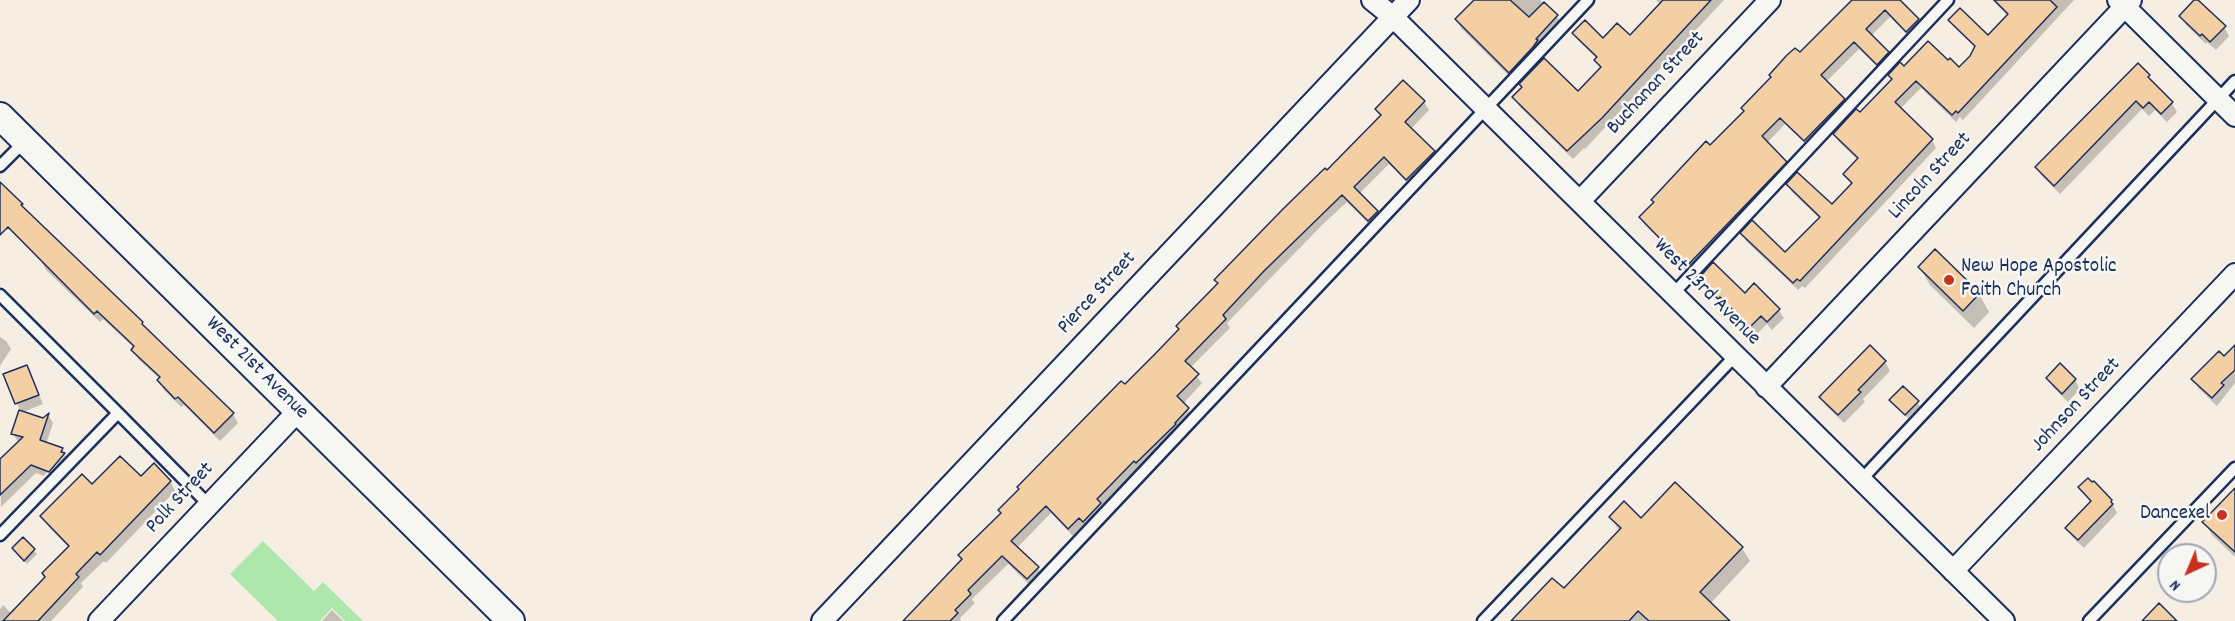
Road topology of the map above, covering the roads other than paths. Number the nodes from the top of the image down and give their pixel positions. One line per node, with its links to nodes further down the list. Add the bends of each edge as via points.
1 (1372, 0): 7 (street, West 23rd Avenue)
2 (1409, 0): 7 (street, Pierce Street)
3 (1588, 0): 10 (lane)
4 (1770, 0): 15 (street, Buchanan Street)
5 (1948, 0): 17 (lane)
6 (2124, 2): 9 (street); 20 (street, Lincoln Street)
7 (1393, 17): 10 (street, West 23rd Avenue); 30 (street, Pierce Street)
8 (2235, 81): 9 (lane)
9 (2218, 99): 12 (street); 24 (lane)
10 (1486, 109): 15 (street, West 23rd Avenue); 31 (lane)
11 (0, 116): 13 (street, West 21st Avenue)
12 (2235, 116)
13 (25, 141): 14 (lane); 21 (street, West 21st Avenue)
14 (0, 166)
15 (1580, 201): 17 (street, West 23rd Avenue)
16 (2235, 274): 27 (street, Johnson Street)
17 (1672, 294): 19 (street, West 23rd Avenue)
18 (0, 295): 22 (lane)
19 (1735, 356): 20 (street, West 23rd Avenue); 32 (lane)
20 (1766, 387): 24 (street, West 23rd Avenue)
21 (298, 411): 25 (street, Polk Street); 29 (street, West 21st Avenue)
22 (118, 413): 25 (lane); 26 (lane)
23 (2235, 468): 34 (lane)
24 (1861, 480): 27 (street, West 23rd Avenue)
25 (209, 505): 28 (street, Polk Street)
26 (0, 535)
27 (1953, 571): 33 (street, West 23rd Avenue)
28 (99, 621)
29 (511, 621)
30 (822, 621)
31 (1003, 621)
32 (1483, 621)
33 (2004, 621)
34 (2089, 621)

